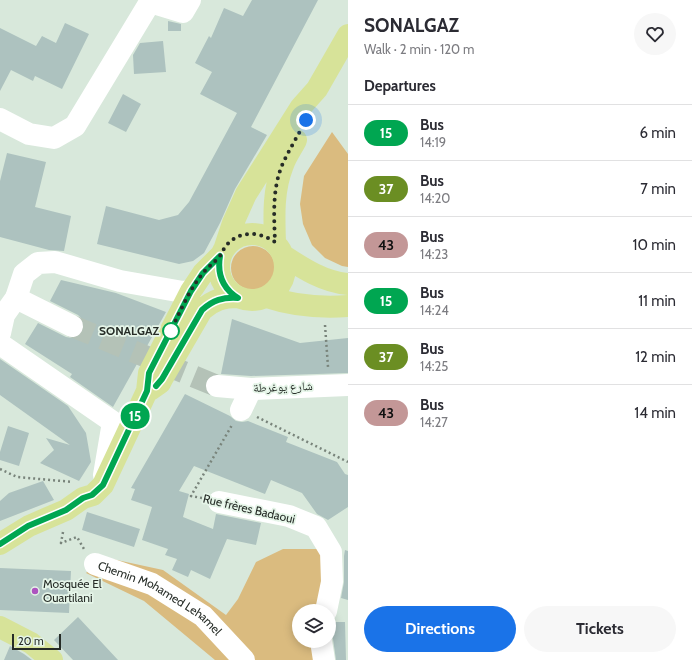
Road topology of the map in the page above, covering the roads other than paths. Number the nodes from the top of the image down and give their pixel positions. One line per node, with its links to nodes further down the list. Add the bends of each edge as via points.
1 (190, 0): 4 (street, via 182,12 150,2 75,126 54,138 28,134)
2 (348, 36): 3 (main road)
3 (317, 89): 5 (main road, via 310,114 283,163 279,177 274,210); 6 (main road, via 301,107 246,194)
4 (0, 120)
5 (279, 249): 6 (main road, via 267,237 248,234 235,238); 7 (main road, via 321,278); 9 (main road, via 286,265 285,275 275,292)
6 (222, 252): 8 (main road); 11 (main road, via 219,268 221,280)
7 (348, 284)
8 (191, 291): 10 (street, via 183,292 120,281 55,262 38,264 24,274); 19 (main road, via 149,373)
9 (267, 297): 11 (main road, via 252,300); 12 (main road, via 324,308)
10 (16, 298): 13 (street); 14 (street, via 4,315)
11 (238, 298): 19 (main road, via 220,299 202,310 162,379)
12 (348, 306)
13 (72, 326)
14 (0, 333)
15 (0, 344): 21 (street, via 112,422)
16 (348, 385): 18 (street, شارع يوغرطة)
17 (217, 386): 18 (street, شارع يوغرطة)
18 (251, 389): 20 (street)
19 (147, 391): 21 (main road)
20 (241, 410)
21 (103, 485): 23 (main road, via 92,495 66,510 28,526)
22 (219, 502): 25 (street, Rue frères Badaoui, via 289,516 316,527 331,552 332,582)
23 (0, 544)
24 (95, 564): 29 (street, Chemin Mohamed Lehamel, via 152,584 203,616)
25 (327, 604)
26 (0, 627): 28 (main road, via 31,643)
27 (322, 648): 30 (street)
28 (52, 660)
29 (244, 660)
30 (324, 660)

